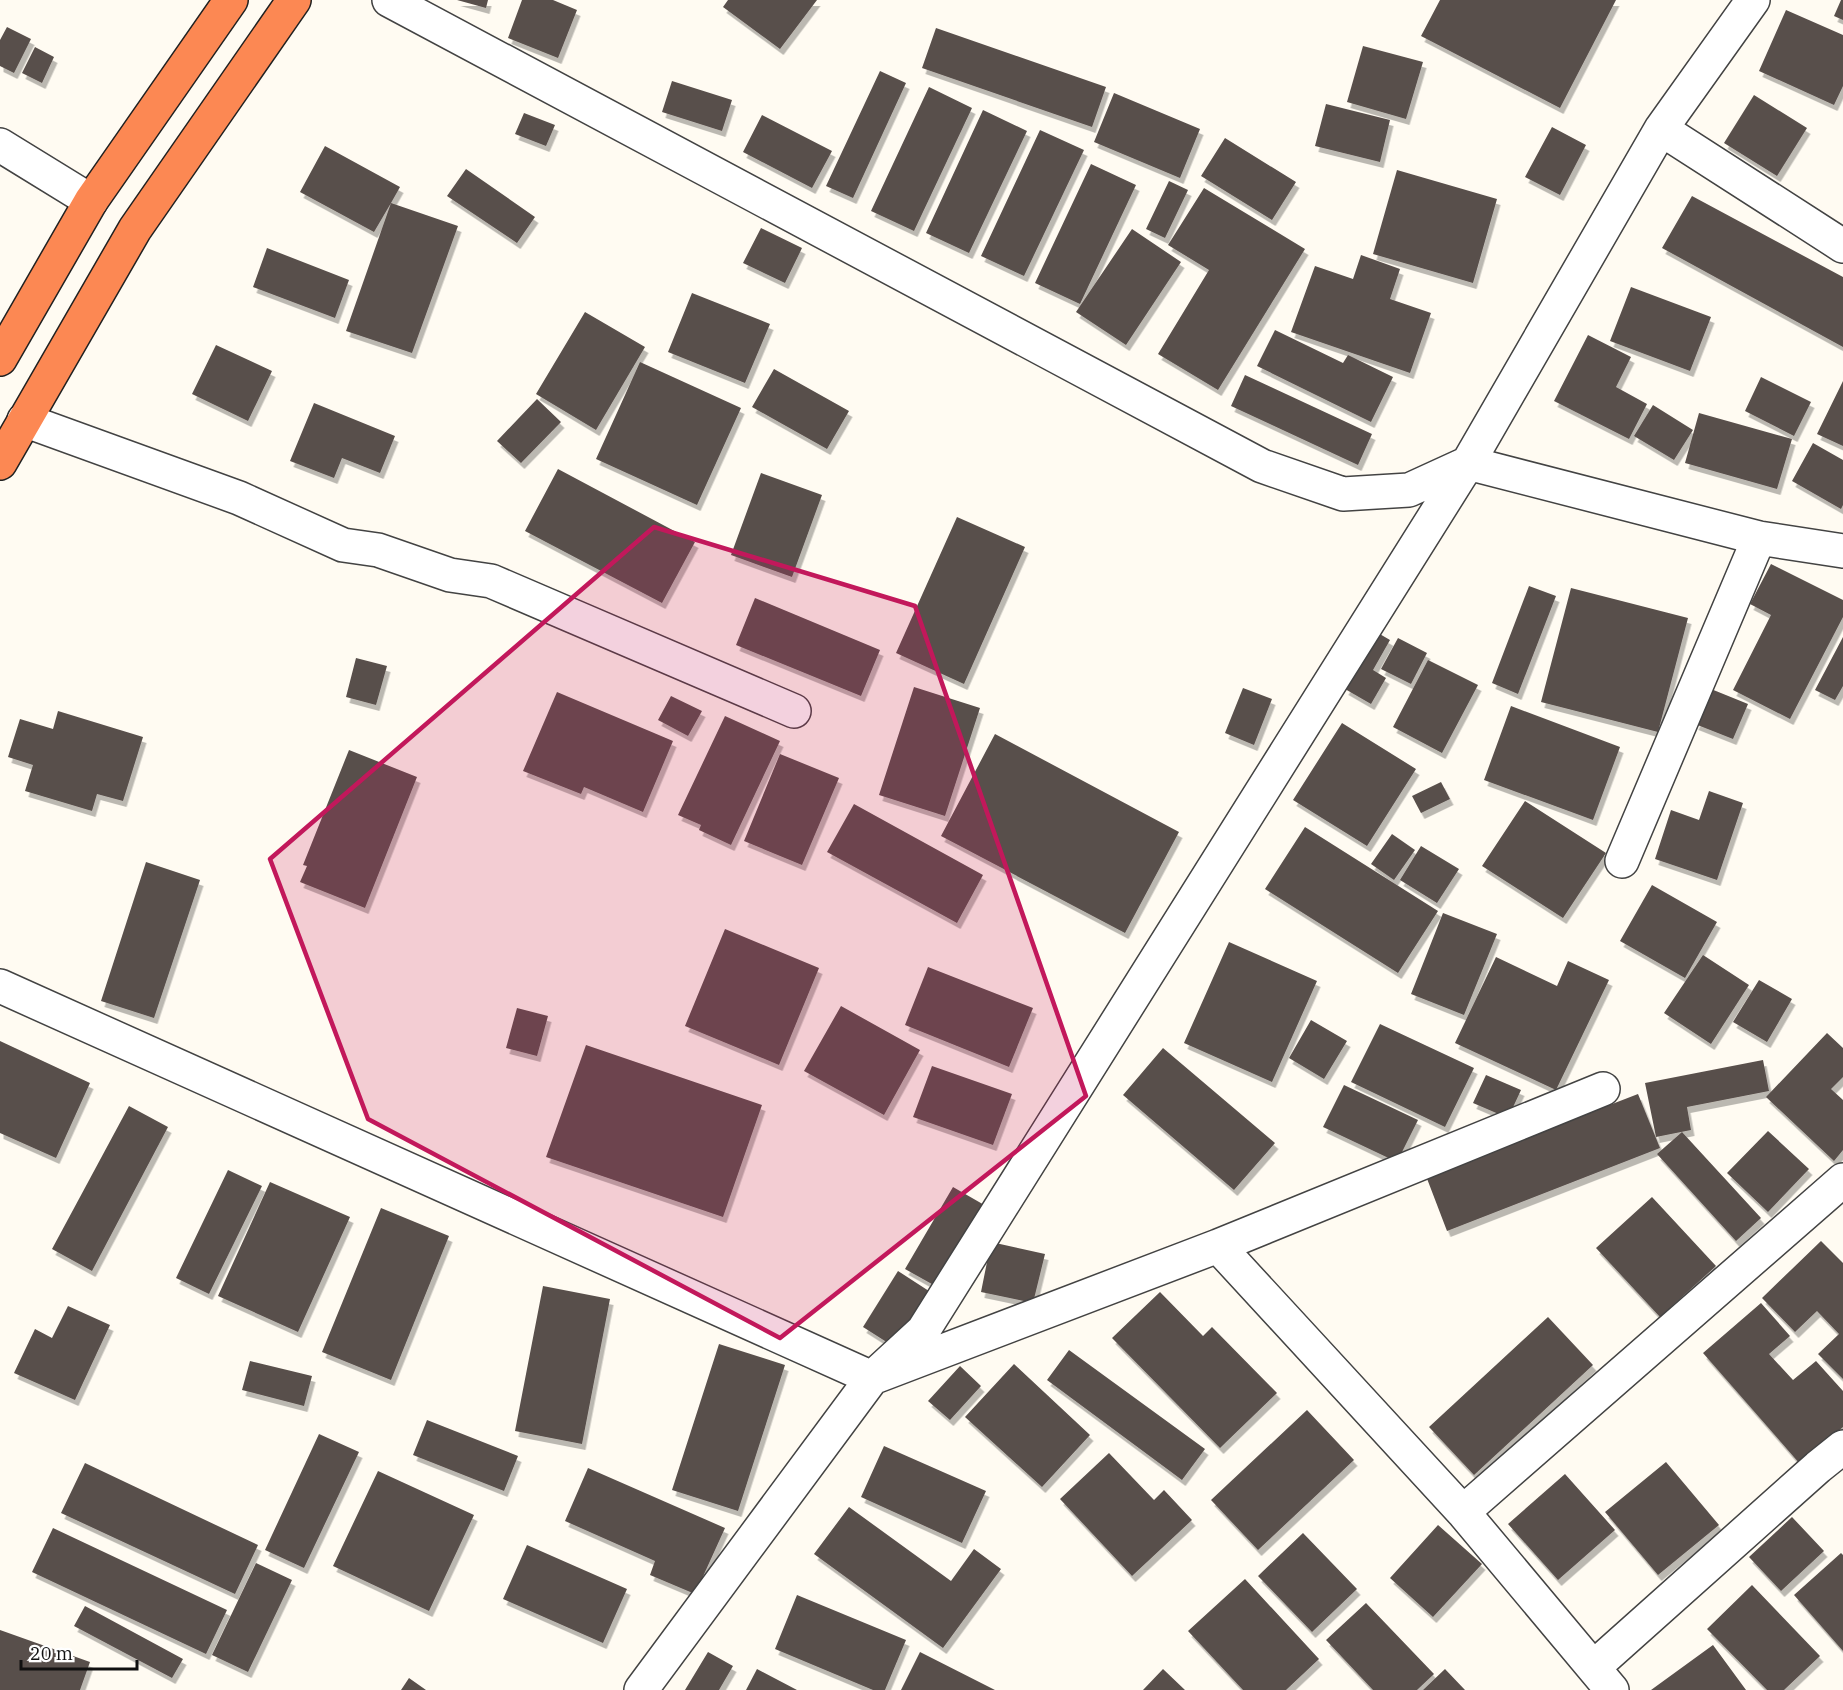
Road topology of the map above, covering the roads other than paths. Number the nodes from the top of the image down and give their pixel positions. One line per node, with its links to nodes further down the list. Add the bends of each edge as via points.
1 (231, 0): 7 (highway)
2 (294, 0): 10 (highway, via 135,229)
3 (389, 0): 12 (street, via 1262,466 1343,494 1409,490)
4 (1753, 0): 5 (street)
5 (1661, 129): 8 (street); 12 (street)
6 (0, 145): 7 (street)
7 (91, 201): 9 (highway)
8 (1843, 246)
9 (0, 359)
10 (24, 420): 11 (highway); 15 (street, via 239,498 343,544 490,581)
11 (0, 463)
12 (1468, 463): 13 (street); 21 (street, via 923,1331)
13 (1759, 538): 14 (street); 16 (street)
14 (1843, 551)
15 (794, 711)
16 (1622, 861)
17 (0, 986): 21 (street)
18 (1603, 1089): 20 (street)
19 (1840, 1187): 23 (street)
20 (1218, 1246): 21 (street); 23 (street)
21 (872, 1378): 25 (street)
22 (1843, 1447): 24 (street)
23 (1463, 1512): 24 (street)
24 (1603, 1678)
25 (641, 1690)

